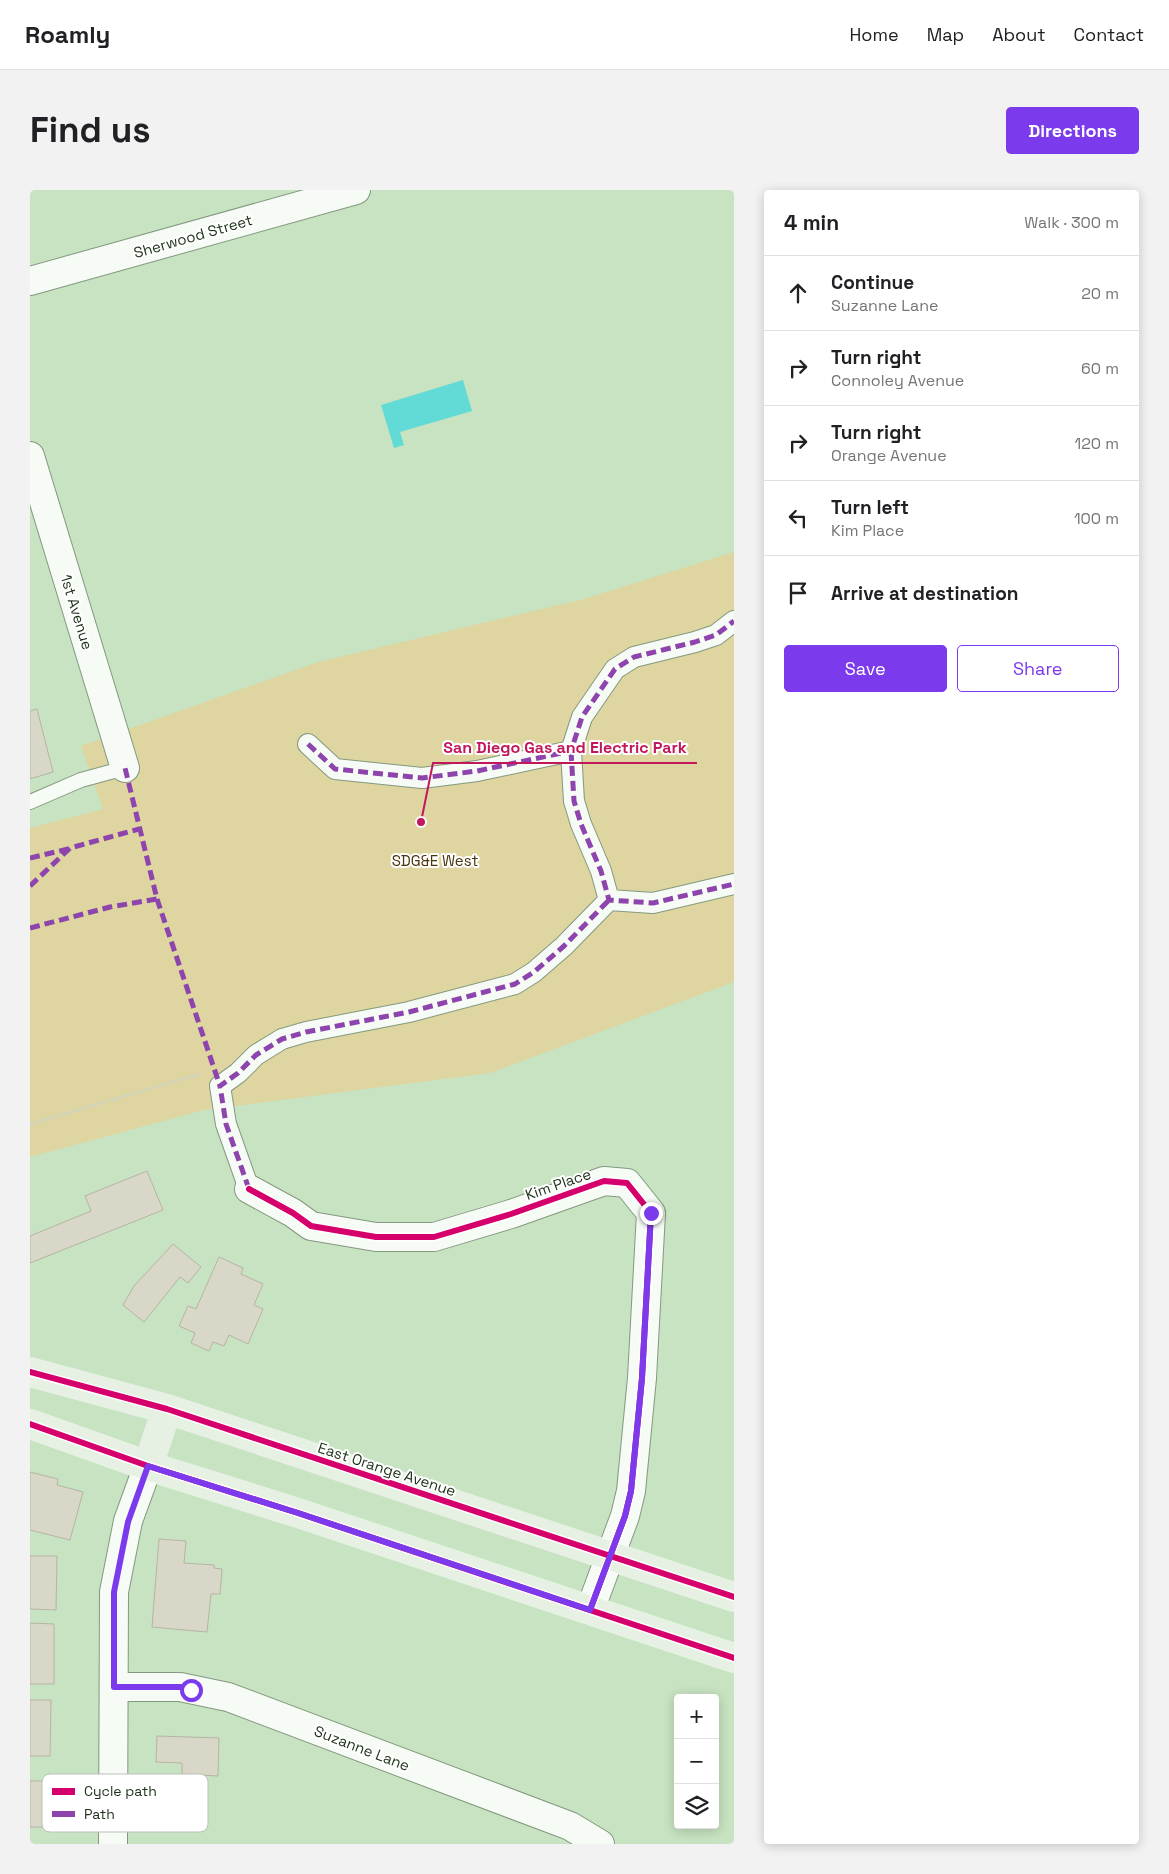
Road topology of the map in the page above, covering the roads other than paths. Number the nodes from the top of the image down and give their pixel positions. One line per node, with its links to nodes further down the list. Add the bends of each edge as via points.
1 (356, 190): 2 (street, Sherwood Street)
2 (30, 281)
3 (30, 456): 7 (street, 1st Avenue)
4 (734, 621): 6 (street, via 716,635 634,657 615,669 582,717)
5 (308, 744): 6 (street, via 335,769 422,778 477,771)
6 (571, 751): 10 (street, via 574,801)
7 (125, 768): 8 (lane, via 81,780)
8 (30, 802)
9 (734, 884): 10 (street, via 653,903)
10 (609, 900): 11 (street, via 564,946 515,984 409,1012 306,1032 282,1039 256,1055 220,1086 226,1124)
11 (249, 1189): 16 (street, Kim Place, via 311,1226 376,1237 434,1237 512,1214 604,1181 628,1183 651,1213 642,1378 631,1491)
12 (30, 1372): 13 (main road, East Orange Avenue)
13 (167, 1409): 15 (main road); 16 (main road, East Orange Avenue)
14 (30, 1424): 15 (main road)
15 (148, 1466): 18 (main road); 20 (street, via 128,1522 114,1592)
16 (610, 1556): 17 (main road, East Orange Avenue); 18 (street, Kim Place)
17 (734, 1597)
18 (590, 1610): 19 (main road)
19 (734, 1658)
20 (114, 1687): 21 (street); 22 (street, Suzanne Lane, via 180,1687 228,1698 570,1826)
21 (113, 1774)
22 (600, 1844)

